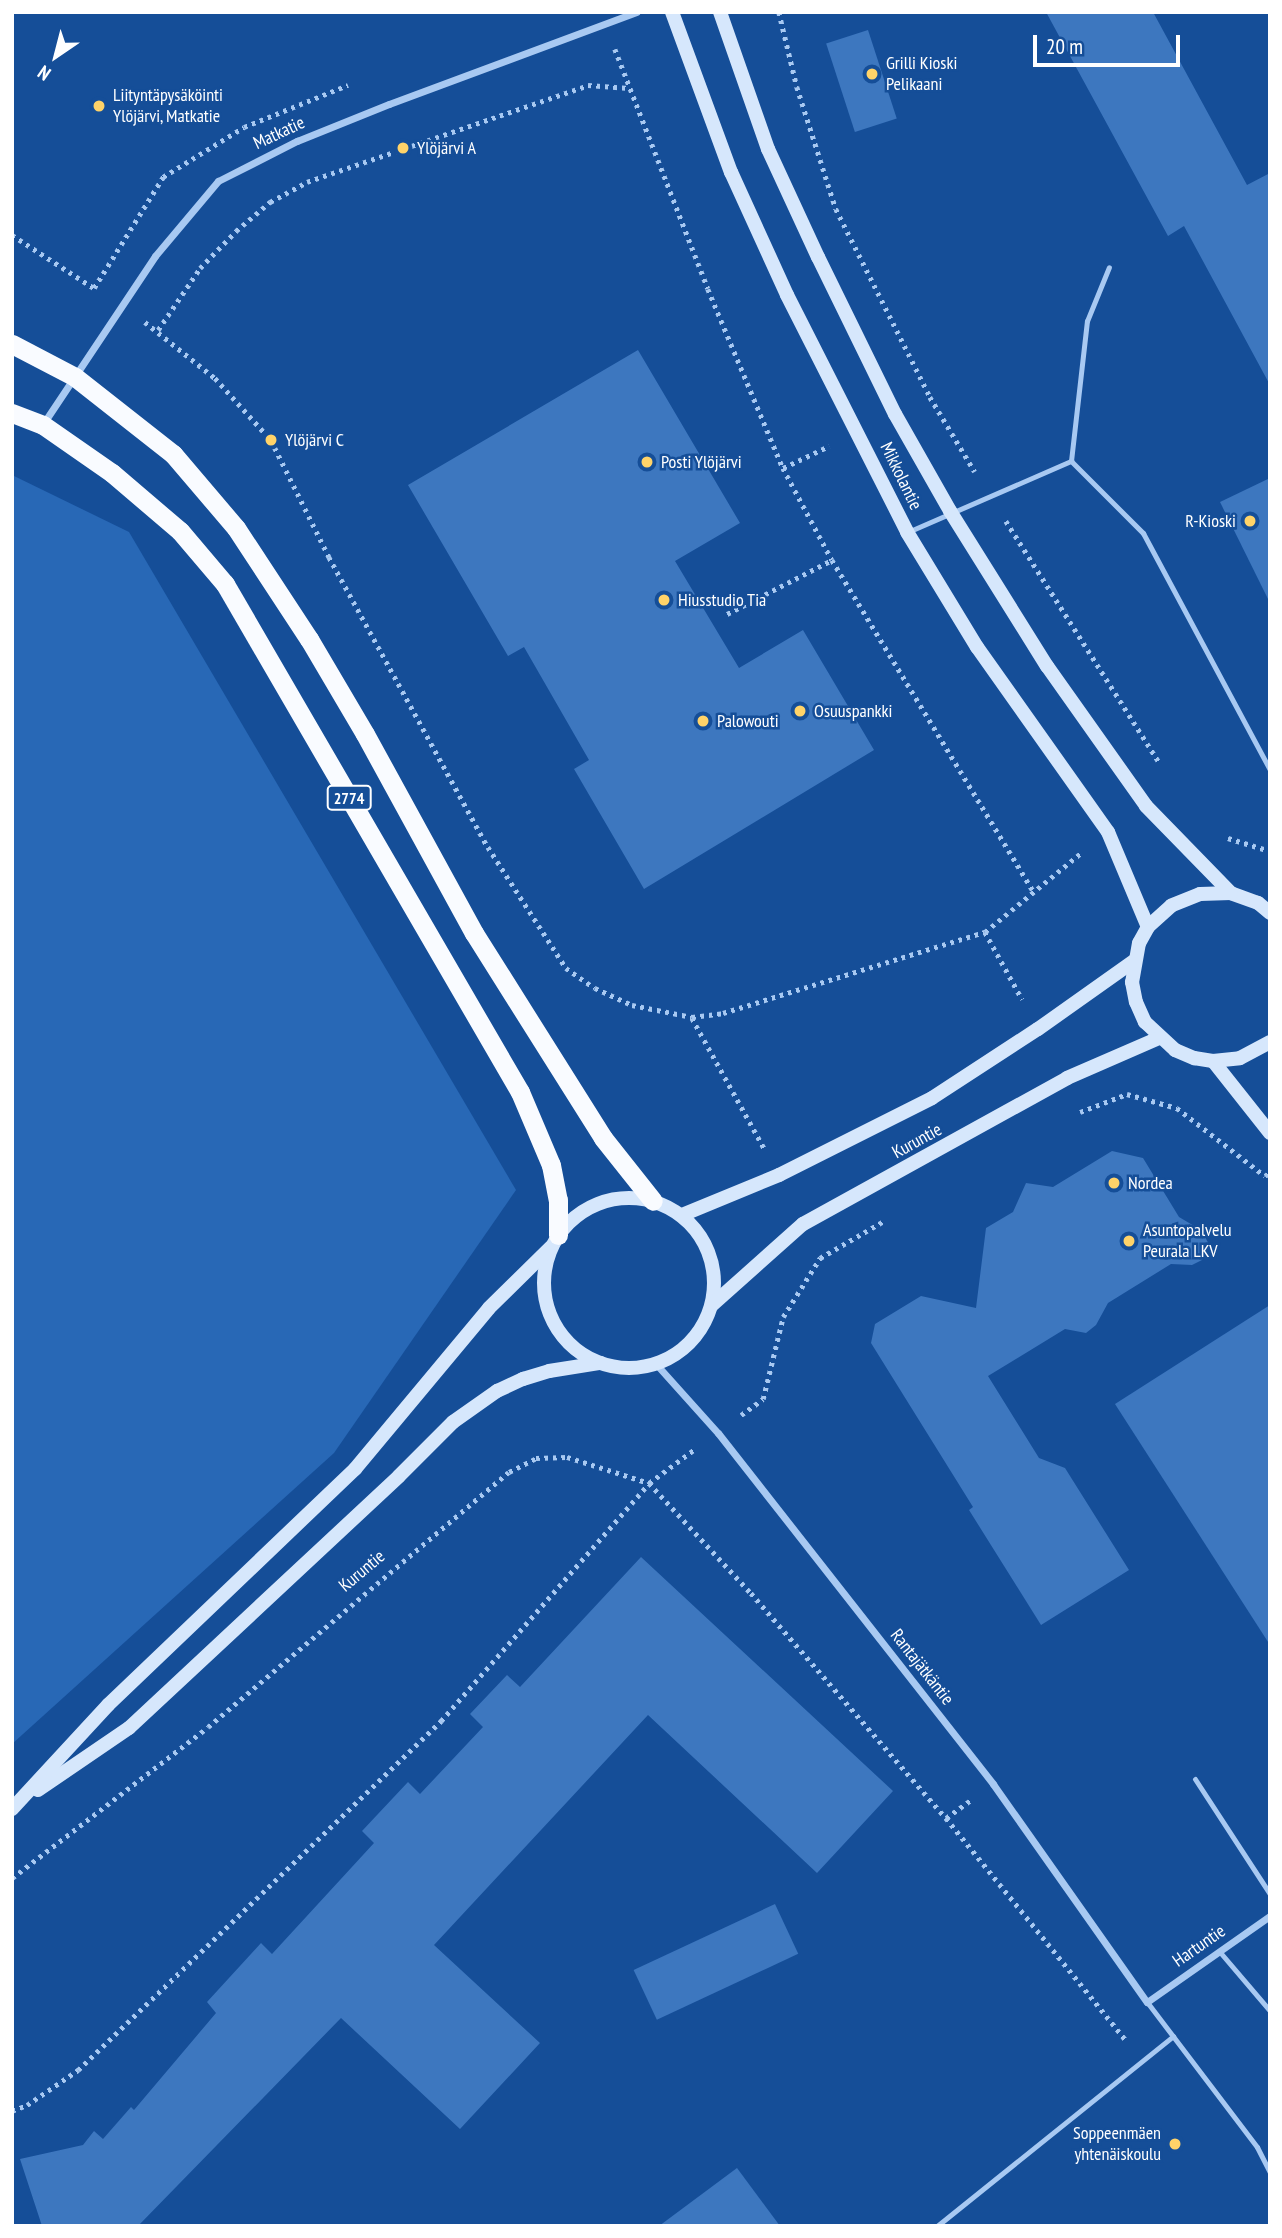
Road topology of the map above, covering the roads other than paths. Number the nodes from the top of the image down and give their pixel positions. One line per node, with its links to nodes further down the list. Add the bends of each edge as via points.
1 (636, 12): 6 (street, Matkatie, via 297,141 218,181 155,256)
2 (672, 12): 11 (main road, Mikkolantie, via 730,172)
3 (720, 12): 10 (main road, Mikkolantie, via 768,149 812,245 895,414)
4 (1109, 267): 9 (lane, via 1087,321)
5 (12, 344): 6 (highway, 2774)
6 (75, 377): 8 (street, Matkatie); 21 (highway, 2774, via 173,454 236,528 365,734 474,933 603,1138)
7 (12, 413): 8 (highway, 2774)
8 (43, 425): 23 (highway, 2774, via 112,473 180,531 225,584 520,1092 551,1166 558,1200)
9 (1071, 461): 10 (lane); 12 (lane, via 1143,533)
10 (950, 512): 11 (lane); 13 (main road, Mikkolantie, via 1047,666 1146,806)
11 (907, 532): 15 (main road, Mikkolantie, via 977,647 1108,832)
12 (1270, 769)
13 (1231, 893): 14 (main road); 15 (main road, via 1200,894 1180,902)
14 (1270, 913)
15 (1148, 928): 16 (main road)
16 (1134, 961): 17 (main road, via 1136,1002); 22 (main road, Kuruntie, via 932,1098 779,1175)
17 (1159, 1038): 19 (main road, via 1175,1050); 24 (main road, Kuruntie, via 1068,1078 803,1224)
18 (1270, 1042): 19 (main road, via 1240,1058)
19 (1213, 1061): 20 (main road)
20 (1270, 1133)
21 (653, 1201): 22 (main road); 23 (main road, via 626,1197 600,1202 576,1215)
22 (682, 1215): 24 (main road, via 710,1256 715,1280)
23 (554, 1241): 25 (main road, via 543,1278 553,1323 573,1348); 28 (main road, via 489,1308 355,1469 108,1705)
24 (712, 1305): 26 (main road, via 697,1335)
25 (600, 1363): 26 (main road, via 628,1369); 28 (main road, via 523,1380 497,1391 453,1422 129,1728)
26 (656, 1364): 32 (street, Rantajätkäntie, via 718,1433 993,1784)
27 (1195, 1779): 29 (lane)
28 (16, 1806)
29 (1270, 1894)
30 (1270, 1916): 31 (street, Hartuntie)
31 (1219, 1951): 32 (street, Hartuntie); 33 (lane)
32 (1147, 2002): 34 (lane)
33 (1270, 2011)
34 (1173, 2036): 35 (lane, via 1257,2147); 36 (lane)
35 (1270, 2173)
36 (937, 2226)

